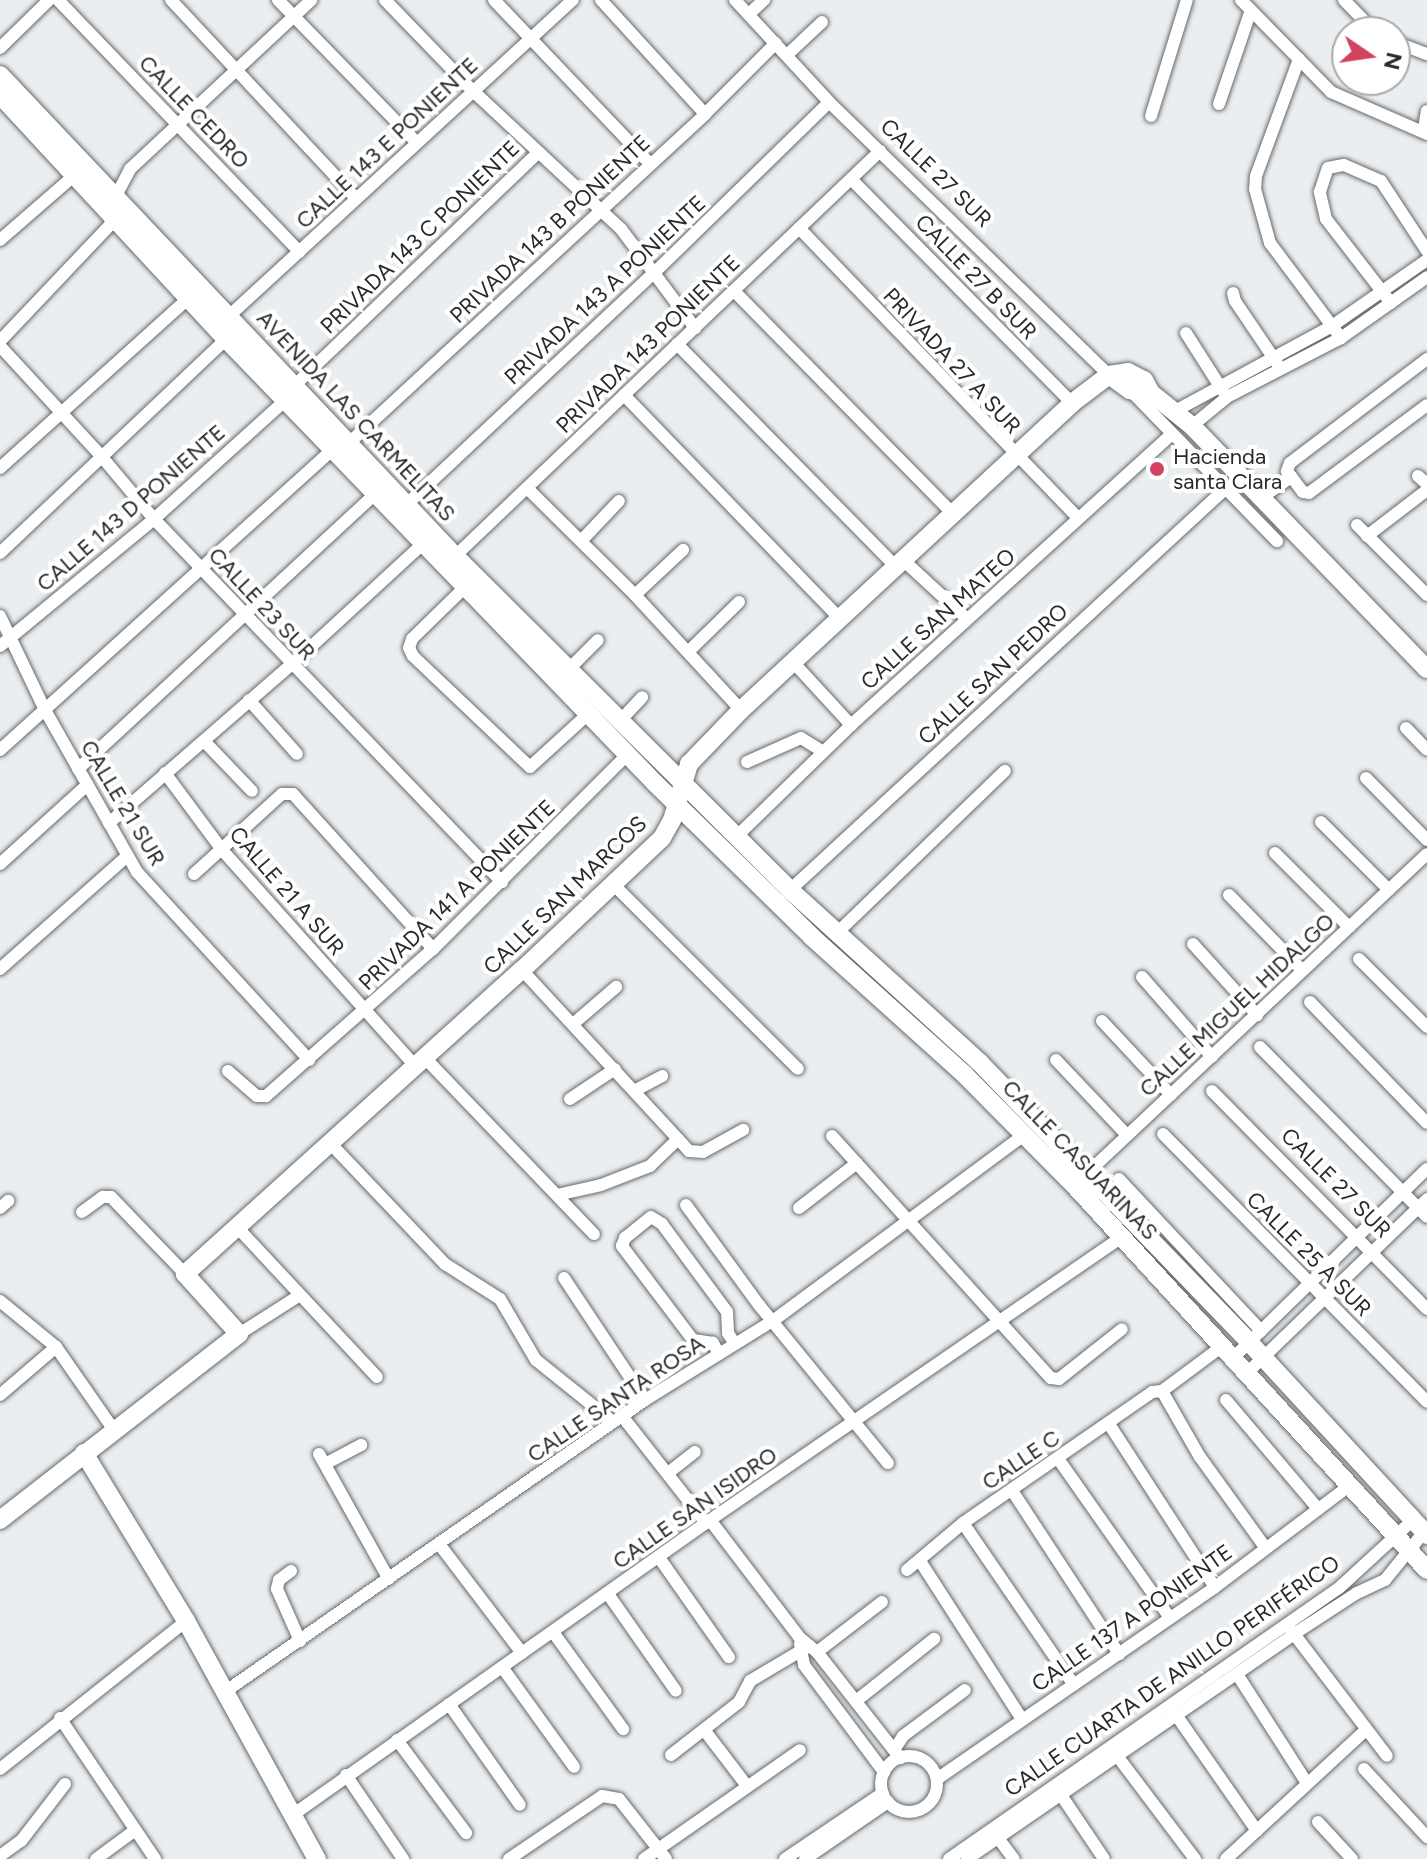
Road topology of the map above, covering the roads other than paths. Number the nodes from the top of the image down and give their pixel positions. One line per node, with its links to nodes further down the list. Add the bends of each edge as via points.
1 (49, 0): 21 (street)
2 (58, 0): 33 (street, CALLE CEDRO)
3 (171, 0): 24 (street)
4 (278, 0): 16 (street)
5 (311, 0): 16 (street)
6 (385, 0): 26 (street)
7 (494, 0): 19 (street)
8 (573, 0): 19 (street, CALLE 143 E PONIENTE)
9 (601, 0): 31 (street)
10 (735, 0): 15 (street, CALLE 27 SUR)
11 (764, 0): 15 (street)
12 (1187, 0): 32 (street)
13 (1344, 0): 17 (street)
14 (1246, 5): 23 (street); 29 (street)
15 (749, 14): 20 (street, CALLE 27 SUR)
16 (294, 16): 24 (street); 35 (street)
17 (1360, 16)
18 (822, 22): 22 (street)
19 (530, 36): 26 (street, CALLE 143 E PONIENTE); 38 (street)
20 (776, 43): 22 (street, CALLE 27 SUR); 31 (street, PRIVADA 143 B PONIENTE)
21 (0, 48)
22 (787, 55): 28 (street, CALLE 27 SUR)
23 (1299, 59): 34 (street, via 1341,98); 57 (street, via 1255,189 1270,243)
24 (238, 71): 33 (street); 41 (street)
25 (0, 75): 42 (street, AVENIDA LAS CARMELITAS)
26 (472, 90): 35 (street, CALLE 143 E PONIENTE); 37 (street)
27 (0, 95): 39 (street, AVENIDA LAS CARMELITAS)
28 (829, 102): 36 (street, CALLE 27 SUR); 49 (street, PRIVADA 143 A PONIENTE)
29 (1219, 104)
30 (1427, 111): 34 (street)
31 (705, 114): 38 (street, PRIVADA 143 B PONIENTE)
32 (1151, 116)
33 (180, 126): 42 (street, via 130,169); 47 (street, CALLE CEDRO)
34 (1425, 132)
35 (417, 143): 41 (street, CALLE 143 E PONIENTE)
36 (880, 151): 40 (street, PRIVADA 143 PONIENTE); 67 (street, CALLE 27 SUR)
37 (539, 152): 43 (street); 70 (street, PRIVADA 143 C PONIENTE)
38 (649, 163): 43 (street, PRIVADA 143 B PONIENTE)
39 (76, 174): 42 (street, AVENIDA LAS CARMELITAS); 45 (street)
40 (851, 179): 44 (street, PRIVADA 143 PONIENTE); 74 (street, CALLE 27 B SUR)
41 (355, 197): 47 (street, CALLE 143 E PONIENTE)
42 (115, 206): 54 (street, AVENIDA LAS CARMELITAS); 56 (street, AVENIDA LAS CARMELITAS); 62 (street, via 99,239)
43 (599, 208): 49 (street); 80 (street, PRIVADA 143 B PONIENTE)
44 (799, 228): 51 (street, PRIVADA 143 PONIENTE); 81 (street, PRIVADA 27 A SUR)
45 (0, 240)
46 (1427, 251): 52 (street, via 1381,181 1344,165 1328,168 1320,192 1326,219)
47 (300, 252): 56 (street, CALLE 143 E PONIENTE)
48 (1427, 260): 52 (street)
49 (653, 274): 58 (street); 91 (street, PRIVADA 143 A PONIENTE)
50 (1427, 277): 55 (street)
51 (734, 291): 58 (street, PRIVADA 143 PONIENTE); 92 (street)
52 (1382, 292): 55 (street); 57 (street)
53 (1233, 293): 64 (street)
54 (189, 298): 61 (street, AVENIDA LAS CARMELITAS); 77 (street)
55 (1391, 303): 60 (street)
56 (229, 316): 70 (street, AVENIDA LAS CARMELITAS)
57 (1332, 326): 60 (street); 64 (street)
58 (695, 328): 63 (street, PRIVADA 143 PONIENTE)
59 (1186, 333): 68 (street)
60 (1341, 338): 66 (street)
61 (226, 339): 70 (street, AVENIDA LAS CARMELITAS); 82 (street)
62 (0, 343): 77 (street, CALLE 23 SUR)
63 (677, 344): 72 (street, PRIVADA 143 PONIENTE); 103 (street)
64 (1273, 357): 66 (street); 68 (street)
65 (1427, 359): 84 (street, via 1290,463 1287,471)
66 (1282, 369): 73 (street)
67 (1109, 375): 69 (street, CALLE 27 SUR); 71 (street, CALLE 27 SUR, via 1133,373); 74 (street, CALLE SAN MARCOS)
68 (1219, 384): 73 (street); 76 (street)
69 (1130, 390): 71 (street, CALLE 27 SUR); 79 (street)
70 (291, 392): 80 (street, AVENIDA LAS CARMELITAS); 94 (street, CALLE 143 D PONIENTE)
71 (1151, 393): 76 (street, CALLE 27 SUR)
72 (624, 395): 86 (street, PRIVADA 143 PONIENTE); 111 (street)
73 (1227, 397): 78 (street)
74 (1072, 403): 81 (street, CALLE SAN MARCOS)
75 (1427, 405): 84 (street, via 1309,493)
76 (1175, 411): 78 (street, CALLE 27 SUR)
77 (61, 412): 82 (street, CALLE 23 SUR); 83 (street)
78 (1192, 426): 90 (street, CALLE 27 SUR)
79 (1171, 435): 87 (street); 93 (street, CALLE SAN MATEO)
80 (341, 446): 88 (street, AVENIDA LAS CARMELITAS); 91 (street, AVENIDA LAS CARMELITAS); 104 (street, PRIVADA 143 B PONIENTE)
81 (1015, 456): 92 (street, CALLE SAN MARCOS); 93 (street, PRIVADA 27 A SUR)
82 (102, 457): 94 (street, CALLE 23 SUR); 101 (street)
83 (0, 468)
84 (1294, 480): 90 (street)
85 (1424, 483): 96 (street)
86 (527, 488): 98 (street); 102 (street, PRIVADA 143 PONIENTE)
87 (1225, 489): 99 (street); 155 (street, CALLE SAN PEDRO)
88 (375, 494): 97 (street, AVENIDA LAS CARMELITAS); 109 (street)
89 (619, 501): 98 (street)
90 (1264, 502): 118 (street, CALLE 27 SUR)
91 (407, 504): 97 (street, AVENIDA LAS CARMELITAS)
92 (952, 513): 103 (street, CALLE SAN MARCOS)
93 (1078, 518): 112 (street, CALLE SAN MATEO)
94 (154, 519): 104 (street, CALLE 23 SUR); 114 (street, CALLE 143 D PONIENTE)
95 (1357, 525): 96 (street)
96 (1367, 536): 107 (street)
97 (428, 539): 102 (street, AVENIDA LAS CARMELITAS); 117 (street)
98 (581, 541): 106 (street)
99 (1277, 541)
100 (683, 550): 106 (street)
101 (0, 553)
102 (450, 562): 105 (street, AVENIDA LAS CARMELITAS); 119 (street, AVENIDA LAS CARMELITAS)
103 (899, 562): 111 (street, CALLE SAN MARCOS); 112 (street)
104 (201, 566): 109 (street, CALLE 23 SUR); 122 (street, PRIVADA 143 B PONIENTE)
105 (464, 588): 124 (street, AVENIDA LAS CARMELITAS); 124 (street, via 412,639 413,656 530,767)
106 (635, 595): 115 (street)
107 (1427, 595)
108 (739, 602): 115 (street)
109 (245, 614): 117 (street, CALLE 23 SUR); 135 (street)
110 (0, 616): 114 (street, CALLE 21 SUR)
111 (840, 619): 116 (street, CALLE SAN MARCOS)
112 (967, 619): 126 (street, CALLE SAN MATEO)
113 (598, 640): 119 (street)
114 (5, 642): 122 (street, CALLE 21 SUR)
115 (689, 651): 123 (street)
116 (793, 662): 123 (street, CALLE SAN MARCOS); 126 (street)
117 (291, 665): 121 (street); 153 (street, CALLE 23 SUR)
118 (1427, 669)
119 (568, 670): 125 (street, AVENIDA LAS CARMELITAS)
120 (642, 697): 125 (street)
121 (249, 700): 128 (street); 132 (street)
122 (45, 710): 129 (street, PRIVADA 143 B PONIENTE); 135 (street, CALLE 21 SUR)
123 (741, 710): 140 (street, CALLE SAN MARCOS, via 689,764)
124 (588, 714): 133 (street, AVENIDA LAS CARMELITAS)
125 (619, 722): 140 (street, AVENIDA LAS CARMELITAS)
126 (851, 725): 131 (street, CALLE SAN MATEO)
127 (1406, 728): 130 (street)
128 (204, 741): 137 (street); 141 (street)
129 (0, 750)
130 (1427, 750)
131 (823, 752): 134 (street, via 801,738); 145 (street, CALLE SAN MATEO)
132 (297, 754)
133 (628, 754): 142 (street, AVENIDA LAS CARMELITAS); 153 (street, PRIVADA 141 A PONIENTE)
134 (747, 762)
135 (78, 769): 139 (street, CALLE 21 SUR)
136 (1005, 771): 159 (street)
137 (165, 773): 144 (street); 147 (street, CALLE 21 A SUR)
138 (1366, 778): 146 (street)
139 (87, 785): 144 (street, CALLE 21 SUR); 151 (street)
140 (682, 785): 142 (street, CALLE SAN MARCOS); 145 (street, CALLE CASUARINAS)
141 (252, 791)
142 (677, 804): 154 (street, CALLE SAN MARCOS, via 662,838); 190 (street, CALLE CASUARINAS)
143 (1321, 822): 156 (street)
144 (109, 823): 150 (street, CALLE 21 SUR)
145 (736, 837): 155 (street, CALLE CASUARINAS)
146 (1427, 840)
147 (223, 851): 152 (street); 161 (street, via 288,792 293,794); 169 (street, CALLE 21 A SUR)
148 (1275, 853): 158 (street)
149 (1427, 854): 156 (street, CALLE MIGUEL HIDALGO)
150 (126, 857): 163 (street); 176 (street, CALLE 21 SUR)
151 (0, 864)
152 (194, 874)
153 (502, 882): 161 (street, PRIVADA 141 A PONIENTE)
154 (614, 885): 164 (street, CALLE SAN MARCOS); 180 (street)
155 (790, 890): 159 (street, CALLE CASUARINAS)
156 (1389, 890): 158 (street, CALLE MIGUEL HIDALGO)
157 (1229, 895): 165 (street)
158 (1349, 927): 165 (street, CALLE MIGUEL HIDALGO)
159 (838, 932): 197 (street, CALLE CASUARINAS, via 980,1063)
160 (1193, 944): 170 (street)
161 (433, 949): 169 (street, PRIVADA 141 A PONIENTE)
162 (1359, 959): 173 (street)
163 (0, 969)
164 (522, 970): 172 (street); 178 (street, CALLE SAN MARCOS)
165 (1302, 970): 170 (street, CALLE MIGUEL HIDALGO)
166 (1142, 977): 175 (street)
167 (616, 987): 172 (street)
168 (1310, 1002): 187 (street)
169 (366, 1010): 176 (street, PRIVADA 141 A PONIENTE); 178 (street, CALLE 21 A SUR)
170 (1257, 1015): 175 (street, CALLE MIGUEL HIDALGO)
171 (1102, 1021): 185 (street)
172 (573, 1024): 179 (street)
173 (1427, 1027)
174 (1260, 1047): 199 (street)
175 (1212, 1057): 185 (street, CALLE MIGUEL HIDALGO)
176 (309, 1060): 181 (street, PRIVADA 141 A PONIENTE, via 262,1097)
177 (1056, 1060): 191 (street)
178 (420, 1062): 194 (street, CALLE SAN MARCOS); 200 (street, CALLE 21 A SUR)
179 (615, 1069): 183 (street); 186 (street)
180 (798, 1069)
181 (228, 1071)
182 (662, 1076): 183 (street)
183 (634, 1091): 193 (street)
184 (1212, 1091): 209 (street, CALLE 27 SUR)
185 (1171, 1095): 191 (street, CALLE MIGUEL HIDALGO)
186 (570, 1099)
187 (1427, 1123)
188 (743, 1130): 193 (street, via 696,1153)
189 (1163, 1134): 213 (street, CALLE 25 A SUR)
190 (1024, 1135): 197 (street, CALLE CASUARINAS); 205 (street, CALLE SANTA ROSA)
191 (1127, 1135): 197 (street, CALLE MIGUEL HIDALGO)
192 (832, 1136): 195 (street)
193 (678, 1139): 200 (street, via 650,1166)
194 (331, 1144): 206 (street, CALLE SAN MARCOS); 235 (street, via 445,1264 500,1299 536,1360)
195 (857, 1163): 202 (street); 205 (street)
196 (1427, 1169): 199 (street, CALLE C)
197 (1080, 1179): 208 (street, CALLE CASUARINAS); 222 (street, CALLE CASUARINAS)
198 (1119, 1179): 222 (street)
199 (1403, 1192): 203 (street); 209 (street, CALLE C)
200 (557, 1195): 207 (street, CALLE 21 A SUR)
201 (686, 1205): 218 (street)
202 (799, 1208)
203 (1424, 1208): 210 (street)
204 (82, 1212): 211 (street, via 111,1197)
205 (909, 1222): 218 (street, CALLE SANTA ROSA); 219 (street)
206 (237, 1227): 211 (street, CALLE SAN MARCOS); 214 (street)
207 (594, 1234)
208 (1121, 1237): 219 (street, CALLE SAN ISIDRO); 225 (street, CALLE CASUARINAS)
209 (1357, 1238): 210 (street, CALLE 27 SUR); 213 (street, CALLE C)
210 (1372, 1253): 215 (street); 217 (street, CALLE 27 SUR)
211 (185, 1274): 221 (street)
212 (564, 1278): 232 (street)
213 (1310, 1283): 215 (street, CALLE 25 A SUR); 222 (street, CALLE C)
214 (300, 1295): 221 (street); 229 (street)
215 (1325, 1298): 227 (street); 234 (street, CALLE 25 A SUR)
216 (0, 1301): 224 (street)
217 (1427, 1309)
218 (774, 1320): 223 (street, CALLE SANTA ROSA); 236 (street)
219 (999, 1321): 220 (street, via 1055,1380); 236 (street, CALLE SAN ISIDRO)
220 (1122, 1329)
221 (239, 1334): 238 (street)
222 (1255, 1336): 225 (street, CALLE C); 227 (street, CALLE CASUARINAS)
223 (735, 1344): 226 (street, CALLE SANTA ROSA); 226 (street, via 728,1333 727,1312 662,1224 651,1217 622,1246 693,1340 713,1343)
224 (56, 1347): 231 (street); 238 (street)
225 (1227, 1353): 228 (street, CALLE CASUARINAS); 230 (street, CALLE C)
226 (719, 1354): 232 (street, CALLE SANTA ROSA)
227 (1263, 1357): 228 (street); 251 (street, CALLE CASUARINAS)
228 (1246, 1374): 245 (street, CALLE CASUARINAS)
229 (377, 1377)
230 (1162, 1391): 237 (street, CALLE C, via 1152,1392); 254 (street, via 1200,1457)
231 (0, 1395)
232 (645, 1400): 235 (street, CALLE SANTA ROSA)
233 (1226, 1400): 247 (street)
234 (1427, 1402)
235 (618, 1419): 244 (street); 253 (street, CALLE SANTA ROSA)
236 (855, 1420): 243 (street); 249 (street, CALLE SAN ISIDRO)
237 (1109, 1424): 242 (street, CALLE C); 265 (street)
238 (114, 1430): 241 (street)
239 (361, 1445): 263 (street, via 322,1459)
240 (695, 1452): 244 (street)
241 (84, 1453): 248 (street); 269 (street)
242 (1059, 1460): 246 (street, CALLE C); 268 (street)
243 (888, 1463)
244 (668, 1473): 249 (street)
245 (1349, 1486): 247 (street, CALLE 137 A PONIENTE); 252 (street, CALLE CASUARINAS)
246 (1013, 1492): 250 (street, CALLE C); 276 (street)
247 (1318, 1509): 254 (street, CALLE 137 A PONIENTE)
248 (0, 1520)
249 (708, 1521): 256 (street, CALLE SAN ISIDRO); 274 (street)
250 (963, 1523): 257 (street, CALLE C); 280 (street)
251 (1422, 1529): 252 (street, CALLE CUARTA DE ANILLO PERIFÉRICO); 252 (street, CALLE CUARTA DE ANILLO PERIFÉRICO)
252 (1402, 1543): 255 (street, CALLE CUARTA DE ANILLO PERIFÉRICO); 259 (street, CALLE CUARTA DE ANILLO PERIFÉRICO); 261 (street, CALLE CASUARINAS)
253 (439, 1544): 263 (street, CALLE SANTA ROSA); 275 (street)
254 (1265, 1547): 265 (street, CALLE 137 A PONIENTE)
255 (1377, 1552): 258 (street, CALLE CUARTA DE ANILLO PERIFÉRICO); 259 (street, via 1388,1553)
256 (660, 1559): 266 (street, CALLE SAN ISIDRO); 277 (street)
257 (920, 1561): 260 (street, CALLE C); 288 (street)
258 (1364, 1563): 264 (street, via 1365,1579); 270 (street, CALLE CUARTA DE ANILLO PERIFÉRICO)
259 (1395, 1567): 264 (street, CALLE CUARTA DE ANILLO PERIFÉRICO)
260 (907, 1570)
261 (1427, 1570)
262 (291, 1571): 273 (street, via 277,1589)
263 (389, 1579): 273 (street, CALLE SANTA ROSA)
264 (1376, 1584): 270 (street, CALLE CUARTA DE ANILLO PERIFÉRICO)
265 (1215, 1587): 268 (street, CALLE 137 A PONIENTE)
266 (608, 1594): 271 (street, CALLE SAN ISIDRO); 283 (street)
267 (882, 1602): 274 (street)
268 (1170, 1618): 276 (street, CALLE 137 A PONIENTE)
269 (186, 1621): 282 (street); 287 (street)
270 (1290, 1629): 279 (street, CALLE CUARTA DE ANILLO PERIFÉRICO); 286 (street, CALLE CUARTA DE ANILLO PERIFÉRICO); 290 (street)
271 (553, 1632): 275 (street, CALLE SAN ISIDRO); 289 (street)
272 (934, 1639): 284 (street)
273 (300, 1641): 282 (street, CALLE SANTA ROSA)
274 (807, 1647): 284 (street); 291 (street, via 750,1681 739,1702); 301 (street, via 804,1665)
275 (522, 1653): 278 (street, CALLE SAN ISIDRO)
276 (1119, 1654): 280 (street, CALLE 137 A PONIENTE)
277 (729, 1657)
278 (502, 1667): 285 (street, CALLE SAN ISIDRO); 298 (street)
279 (1237, 1674): 286 (street, CALLE CUARTA DE ANILLO PERIFÉRICO); 304 (street)
280 (1074, 1685): 288 (street, CALLE 137 A PONIENTE)
281 (965, 1690): 294 (street, via 903,1736)
282 (226, 1691): 310 (street)
283 (676, 1691)
284 (856, 1701): 294 (street)
285 (449, 1704): 292 (street, CALLE SAN ISIDRO); 309 (street)
286 (1173, 1711): 297 (street, CALLE CUARTA DE ANILLO PERIFÉRICO); 307 (street, CALLE CUARTA DE ANILLO PERIFÉRICO); 313 (street)
287 (60, 1718): 299 (street); 312 (street)
288 (1022, 1719): 303 (street, CALLE 137 A PONIENTE)
289 (623, 1729)
290 (1366, 1730): 296 (street); 304 (street)
291 (705, 1731): 295 (street); 306 (street)
292 (397, 1740): 302 (street, CALLE SAN ISIDRO); 314 (street)
293 (800, 1750): 306 (street)
294 (897, 1754): 301 (street); 303 (street, via 923,1760)
295 (671, 1755)
296 (1387, 1756)
297 (1118, 1757): 307 (street, CALLE CUARTA DE ANILLO PERIFÉRICO); 330 (street)
298 (574, 1767)
299 (0, 1769)
300 (1364, 1769): 315 (street)
301 (884, 1772): 308 (street)
302 (346, 1775): 310 (street, CALLE SAN ISIDRO); 323 (street)
303 (937, 1779): 308 (street, via 930,1803 920,1810 907,1812)
304 (1307, 1783): 313 (street)
305 (65, 1784): 318 (street, via 21,1841)
306 (747, 1786): 317 (street)
307 (1057, 1789): 316 (street, CALLE CUARTA DE ANILLO PERIFÉRICO); 326 (street, CALLE CUARTA DE ANILLO PERIFÉRICO); 329 (street)
308 (886, 1798): 319 (street)
309 (520, 1805)
310 (294, 1814): 322 (street)
311 (1318, 1822): 332 (street)
312 (134, 1831): 320 (street); 321 (street)
313 (1257, 1831): 331 (street)
314 (466, 1833)
315 (1427, 1837)
316 (998, 1838): 327 (street, CALLE CUARTA DE ANILLO PERIFÉRICO); 328 (street)
317 (662, 1854): 324 (street, via 619,1799 602,1796); 325 (street)
318 (0, 1856)
319 (794, 1858)
320 (96, 1859)
321 (155, 1859)
322 (317, 1859)
323 (403, 1859)
324 (509, 1859)
325 (644, 1859)
326 (949, 1859)
327 (967, 1859)
328 (1014, 1859)
329 (1104, 1859)
330 (1195, 1859)
331 (1226, 1859)
332 (1352, 1859)

